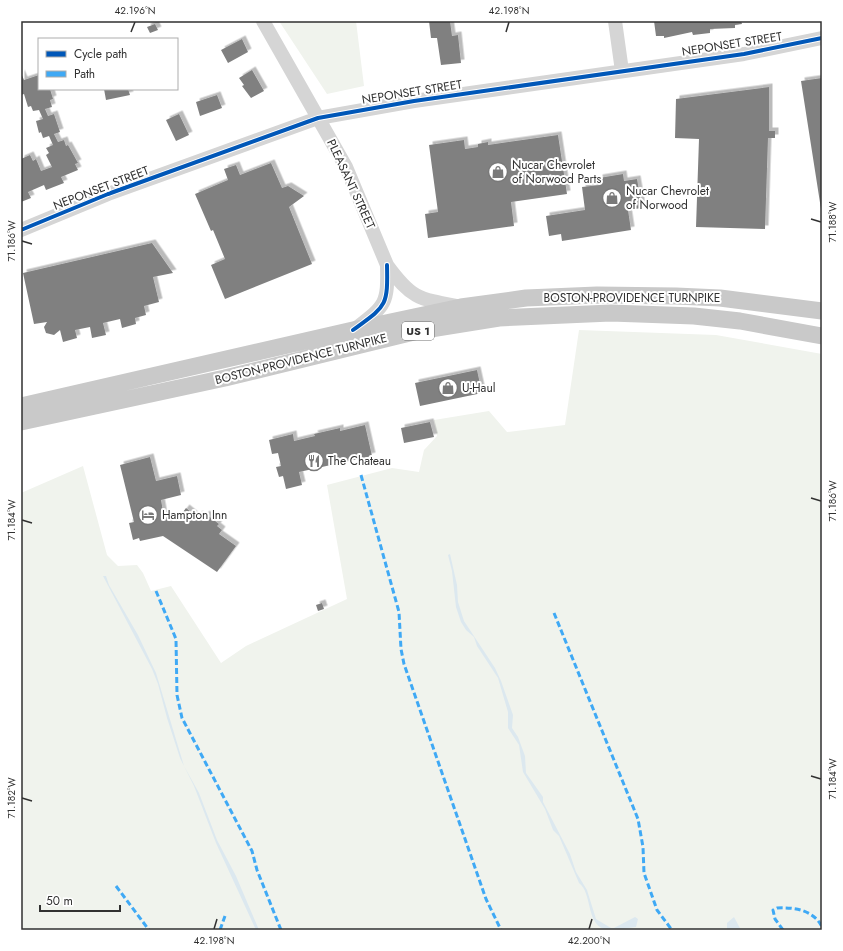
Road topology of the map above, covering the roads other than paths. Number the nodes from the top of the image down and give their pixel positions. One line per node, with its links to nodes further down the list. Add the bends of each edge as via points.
1 (263, 21): 5 (street, PLEASANT STREET)
2 (615, 21): 4 (street)
3 (822, 38): 4 (street, NEPONSET STREET, via 744,54)
4 (622, 71): 5 (street, NEPONSET STREET, via 414,101)
5 (318, 118): 6 (street, NEPONSET STREET, via 108,194); 7 (street, PLEASANT STREET, via 346,167)
6 (21, 230)
7 (387, 265): 8 (street, PLEASANT STREET, via 396,278 416,297); 10 (street, PLEASANT STREET, via 388,292 380,310)
8 (461, 307): 9 (main road, BOSTON-PROVIDENCE TURNPIKE / US 1, via 526,298 613,295 720,298); 10 (main road, BOSTON-PROVIDENCE TURNPIKE / US 1)
9 (822, 311)
10 (353, 330): 12 (main road, BOSTON-PROVIDENCE TURNPIKE / US 1)
11 (822, 336): 13 (main road, BOSTON-PROVIDENCE TURNPIKE / US 1, via 740,321 694,316 575,313 499,318 418,331 225,378)
12 (21, 406)
13 (21, 422)

